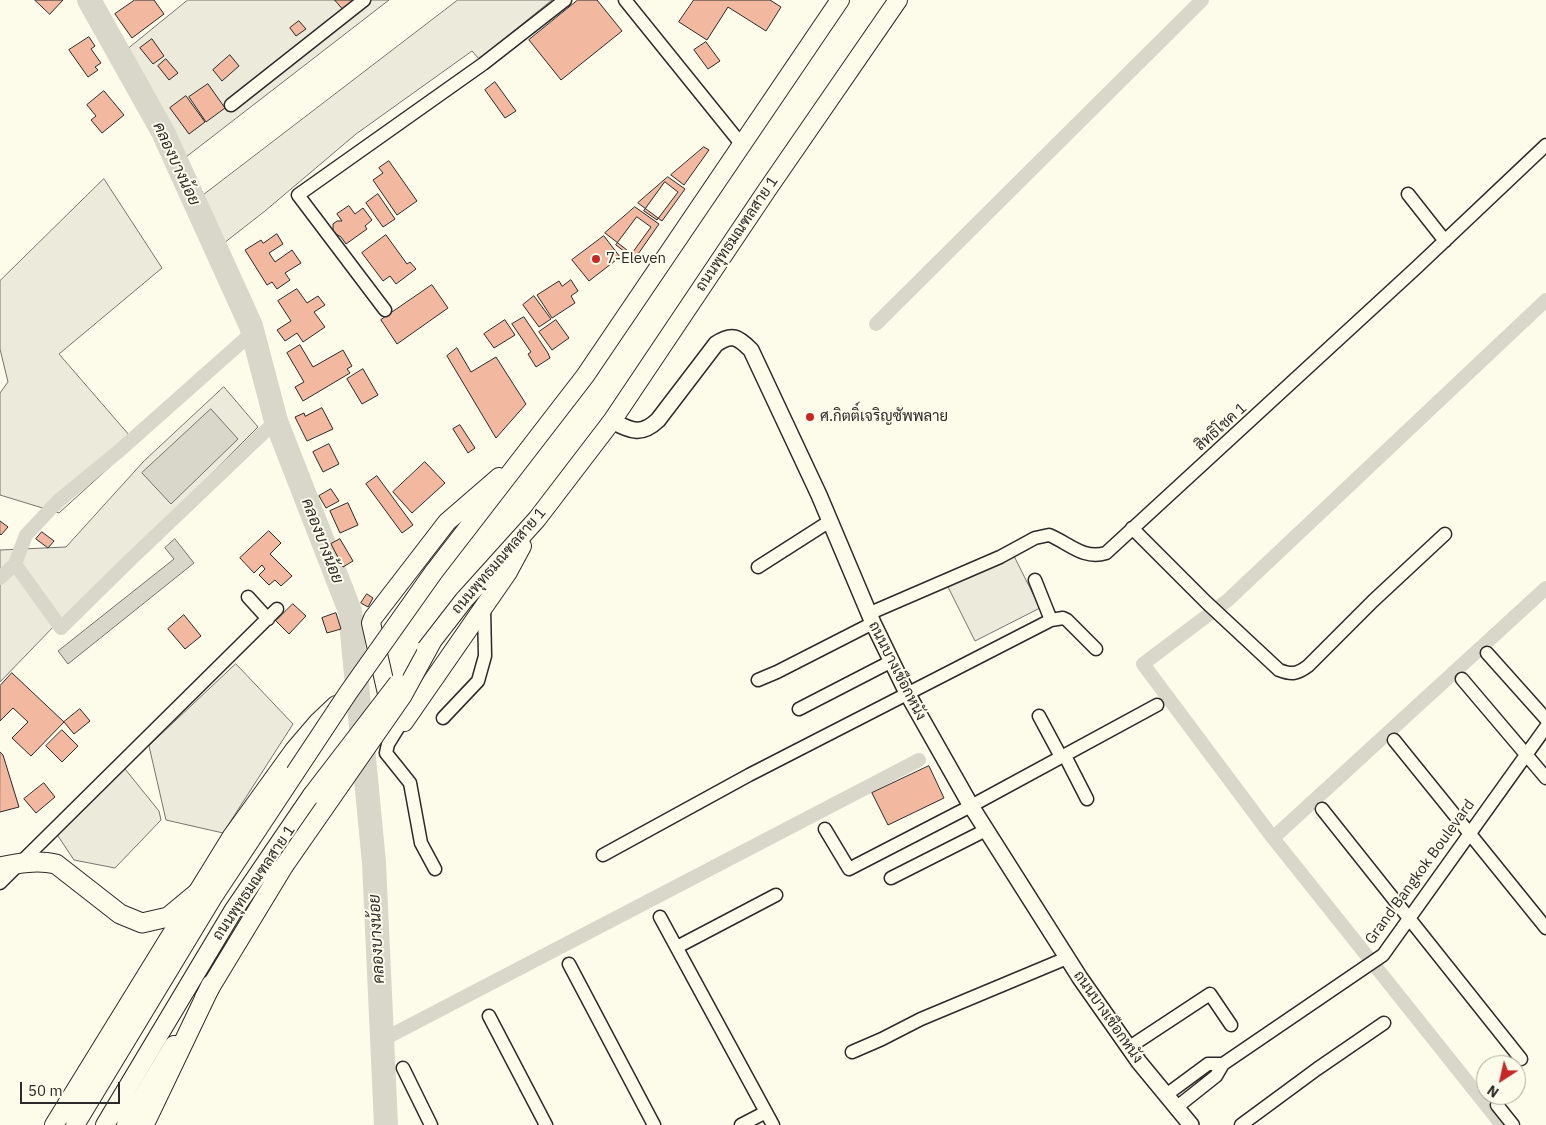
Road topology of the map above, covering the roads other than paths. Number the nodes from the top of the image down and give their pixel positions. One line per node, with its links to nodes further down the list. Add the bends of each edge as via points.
1 (364, 0): 6 (street)
2 (565, 0): 11 (street, via 483,64 298,194)
3 (625, 0): 7 (street)
4 (840, 0): 7 (main road, ถนนพุทธมณฑลสาย 1)
5 (898, 0): 12 (main road, ถนนพุทธมณฑลสาย 1)
6 (231, 106)
7 (742, 145): 13 (main road, ถนนพุทธมณฑลสาย 1, via 585,376)
8 (1546, 145): 10 (street, สิทธิโชค 1)
9 (1408, 194): 10 (street)
10 (1445, 241): 16 (street, สิทธิโชค 1)
11 (385, 310)
12 (612, 421): 14 (main road, ถนนพุทธมณฑลสาย 1); 15 (street, ถนนบางเชือกหนัง, via 633,430 651,427 716,344 724,338 741,340 751,350)
13 (522, 458): 32 (main road, ถนนพุทธมณฑลสาย 1, bridge, via 433,573); 39 (main road, via 447,522 375,614 371,624 391,718)
14 (537, 519): 21 (main road, via 508,572); 26 (main road, ถนนพุทธมณฑลสาย 1, bridge, via 464,600)
15 (830, 521): 18 (street); 24 (street, ถนนบางเชือกหนัง)
16 (1132, 528): 17 (street, via 1272,664 1289,674 1298,674 1308,666); 24 (street, สิทธิโชค 1, via 1106,553 1096,556 1083,553 1049,535 1034,538)
17 (1446, 534)
18 (758, 567)
19 (1035, 580): 25 (street)
20 (248, 597): 23 (street)
21 (484, 607): 37 (street, via 485,656 478,681); 39 (main road, via 404,722)
22 (277, 609): 23 (street)
23 (268, 619): 52 (street)
24 (871, 619): 29 (street, ถนนบางเชือกหนัง); 31 (street, สิทธิโชค 1)
25 (1051, 620): 27 (street, via 1068,620); 33 (street)
26 (433, 640): 65 (main road, bridge, via 403,695 284,866); 80 (main road, ถนนพุทธมณฑลสาย 1, bridge, via 312,795 233,911)
27 (1096, 649)
28 (1487, 653): 38 (street)
29 (892, 661): 33 (street, ถนนบางเชือกหนัง); 35 (street)
30 (1462, 679): 42 (street)
31 (758, 680)
32 (348, 693): 57 (main road, ถนนพุทธมณฑลสาย 1, bridge, via 295,773); 57 (main road, bridge, via 294,750 232,836)
33 (907, 693): 46 (street, ถนนบางเชือกหนัง); 51 (street)
34 (1157, 705): 43 (street)
35 (799, 709)
36 (1039, 716): 43 (street)
37 (443, 718)
38 (1546, 719)
39 (400, 723): 54 (street, via 386,754 410,783 421,843)
40 (1546, 727): 42 (street, Grand Bangkok Boulevard)
41 (1394, 740): 50 (street)
42 (1526, 754): 44 (street); 50 (street, Grand Bangkok Boulevard)
43 (1063, 756): 45 (street); 46 (street)
44 (1546, 778)
45 (1087, 799)
46 (971, 806): 48 (street, via 849,869); 49 (street, ถนนบางเชือกหนัง)
47 (1322, 809): 60 (street)
48 (825, 829)
49 (986, 830): 55 (street); 63 (street, ถนนบางเชือกหนัง)
50 (1470, 833): 60 (street, Grand Bangkok Boulevard); 61 (street)
51 (603, 855)
52 (21, 862): 53 (main road); 56 (street); 57 (main road, via 56,864 120,914 142,923 168,917)
53 (0, 867)
54 (435, 869)
55 (891, 878)
56 (0, 882)
57 (205, 895): 78 (main road); 79 (main road, ถนนพุทธมณฑลสาย 1)
58 (776, 895): 62 (street)
59 (660, 917): 62 (street)
60 (1409, 918): 71 (street); 72 (street, Grand Bangkok Boulevard, via 1382,955)
61 (1546, 928)
62 (677, 948): 77 (street)
63 (1067, 958): 69 (street, ถนนบางเชือกหนัง); 70 (street, via 921,1019)
64 (569, 964): 85 (street)
65 (211, 985): 81 (main road); 82 (main road)
66 (490, 1016): 84 (street)
67 (1384, 1023): 89 (street)
68 (1231, 1025): 69 (street, via 1210,994)
69 (1128, 1048): 74 (street, ถนนบางเชือกหนัง)
70 (852, 1052)
71 (1518, 1055)
72 (1223, 1064): 74 (street, Grand Bangkok Boulevard, via 1208,1064); 76 (street, Grand Bangkok Boulevard, via 1216,1076)
73 (403, 1068): 83 (street)
74 (1166, 1095): 76 (street, ถนนบางเชือกหนัง)
75 (1497, 1105): 90 (street)
76 (1177, 1107): 88 (street, ถนนบางเชือกหนัง)
77 (766, 1112): 86 (street); 87 (street)
78 (54, 1125)
79 (75, 1125)
80 (105, 1125)
81 (126, 1125)
82 (144, 1125)
83 (431, 1125)
84 (546, 1125)
85 (654, 1125)
86 (741, 1125)
87 (773, 1125)
88 (1191, 1125)
89 (1241, 1125)
90 (1513, 1125)

